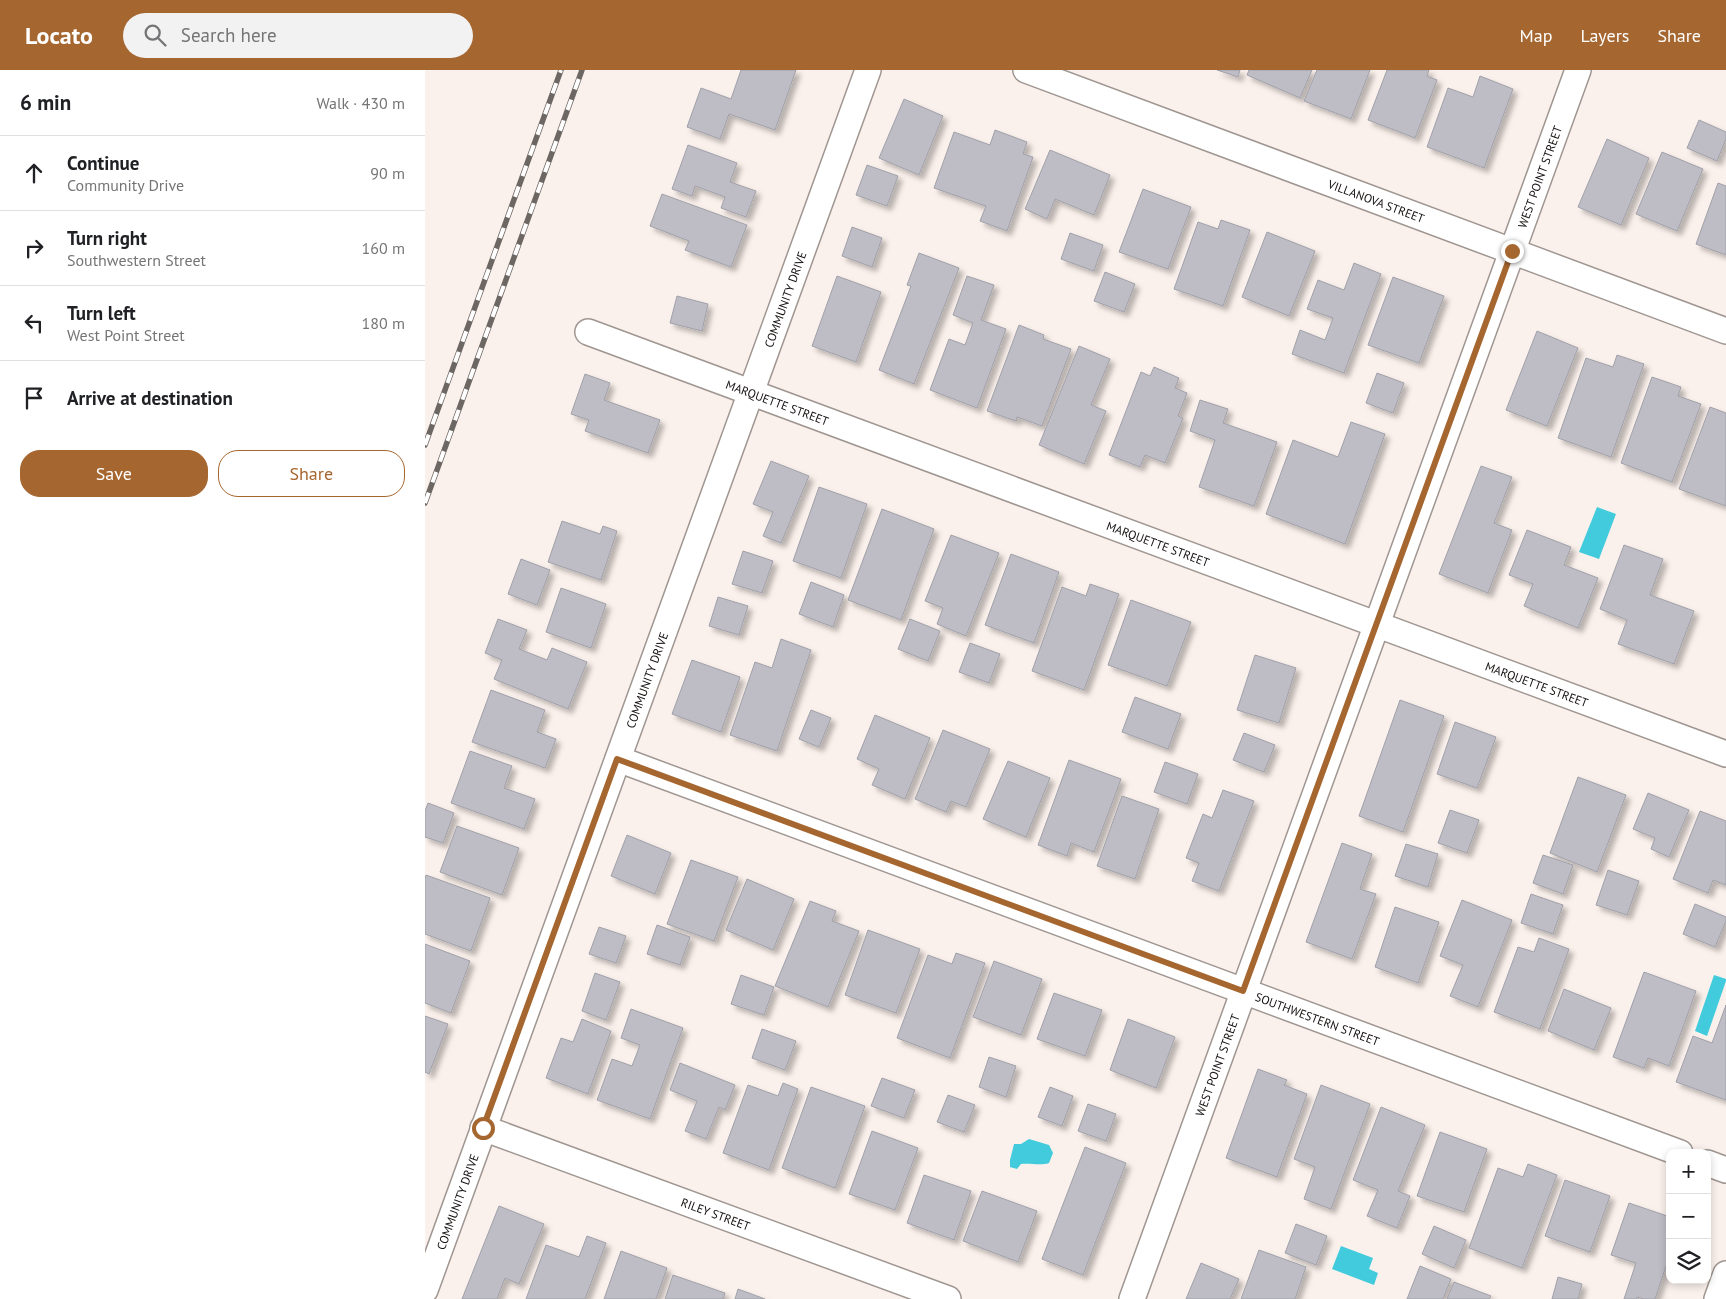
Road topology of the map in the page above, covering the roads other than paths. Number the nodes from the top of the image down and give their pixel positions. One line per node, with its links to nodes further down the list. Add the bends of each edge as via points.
1 (868, 70): 7 (street, COMMUNITY DRIVE)
2 (1026, 70): 4 (street, VILLANOVA STREET)
3 (1578, 70): 4 (street, WEST POINT STREET)
4 (1512, 251): 5 (street, VILLANOVA STREET); 8 (street, WEST POINT STREET)
5 (1726, 331)
6 (588, 332): 7 (street, MARQUETTE STREET)
7 (751, 392): 8 (street, MARQUETTE STREET); 10 (street, COMMUNITY DRIVE)
8 (1377, 625): 9 (street, MARQUETTE STREET); 11 (street, WEST POINT STREET)
9 (1726, 754)
10 (617, 759): 11 (street, SOUTHWESTERN STREET); 12 (street, COMMUNITY DRIVE)
11 (1243, 991): 13 (street, SOUTHWESTERN STREET); 19 (street, WEST POINT STREET)
12 (483, 1128): 17 (street, COMMUNITY DRIVE); 18 (street, RILEY STREET)
13 (1669, 1149)
14 (1711, 1164): 15 (street)
15 (1726, 1170)
16 (1726, 1274): 20 (street)
17 (425, 1290)
18 (948, 1299)
19 (1132, 1299)
20 (1717, 1299)

